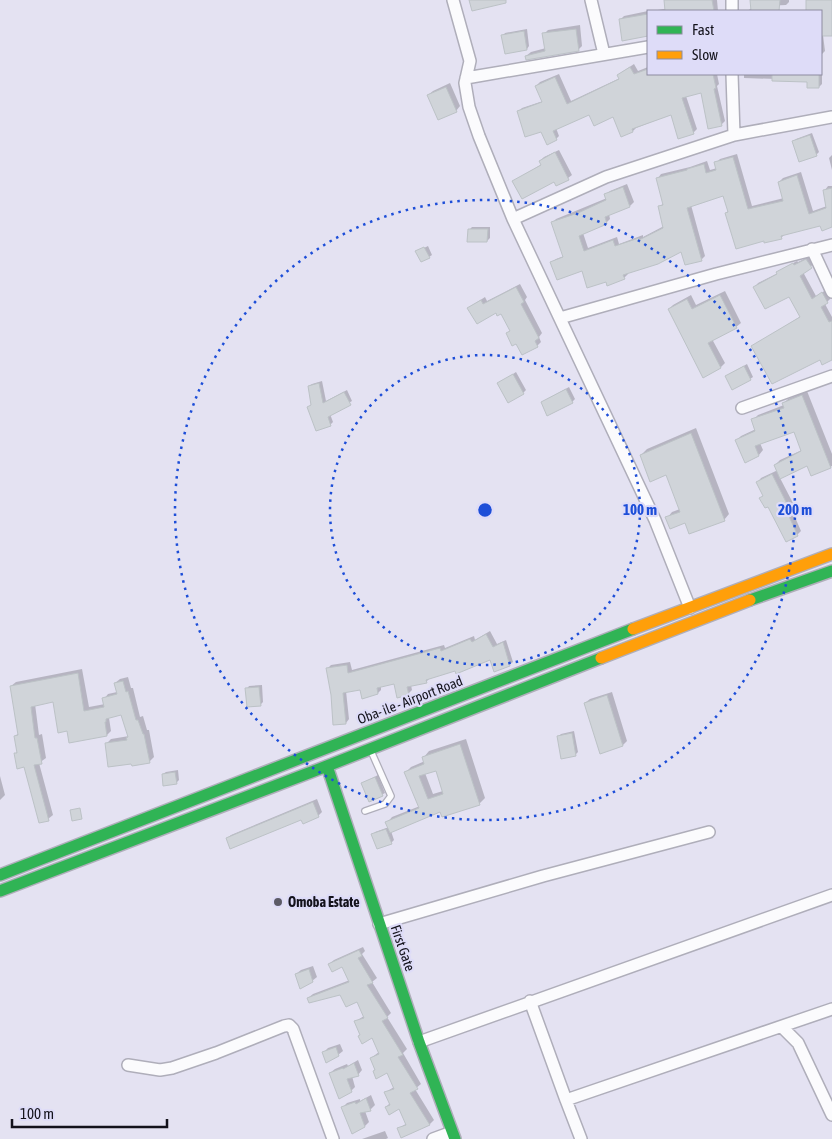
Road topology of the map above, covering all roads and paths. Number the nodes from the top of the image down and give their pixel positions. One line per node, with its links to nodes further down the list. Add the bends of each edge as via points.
1 (453, 0): 6 (street, via 470,61)
2 (591, 0): 4 (street)
3 (647, 47): 4 (street)
4 (604, 54): 6 (street)
5 (732, 75): 8 (street)
6 (466, 78): 9 (street, via 479,136)
7 (832, 117): 8 (street)
8 (734, 135): 9 (street, via 606,177)
9 (513, 218): 13 (street)
10 (832, 244): 11 (street)
11 (812, 249): 12 (street); 13 (street)
12 (832, 292)
13 (560, 318): 19 (street, via 655,520)
14 (832, 376): 15 (street)
15 (742, 408)
16 (832, 554): 18 (main road, Oba- ile - Airport Road)
17 (832, 572): 20 (main road)
18 (724, 594): 19 (main road, Oba- ile - Airport Road); 20 (main road)
19 (690, 608): 25 (main road, Oba- ile - Airport Road)
20 (730, 608): 21 (main road)
21 (370, 749): 22 (main road); 23 (lane, via 391,796 385,804)
22 (328, 766): 26 (main road); 30 (main road, First Gate)
23 (366, 811)
24 (709, 832): 30 (street)
25 (79, 845): 26 (main road); 27 (main road, Oba- ile - Airport Road)
26 (85, 858): 28 (main road)
27 (0, 875)
28 (0, 891)
29 (832, 895): 31 (street)
30 (379, 924): 34 (main road, First Gate)
31 (530, 1001): 34 (street); 36 (street)
32 (832, 1009): 33 (street)
33 (782, 1027): 36 (street); 37 (street, via 798,1043)
34 (419, 1042): 38 (main road, First Gate)
35 (128, 1065): 39 (street, via 160,1070 172,1068 289,1026 293,1029)
36 (566, 1100): 41 (street)
37 (832, 1115)
38 (453, 1135): 40 (street)
39 (333, 1139)
40 (433, 1139)
41 (581, 1139)

